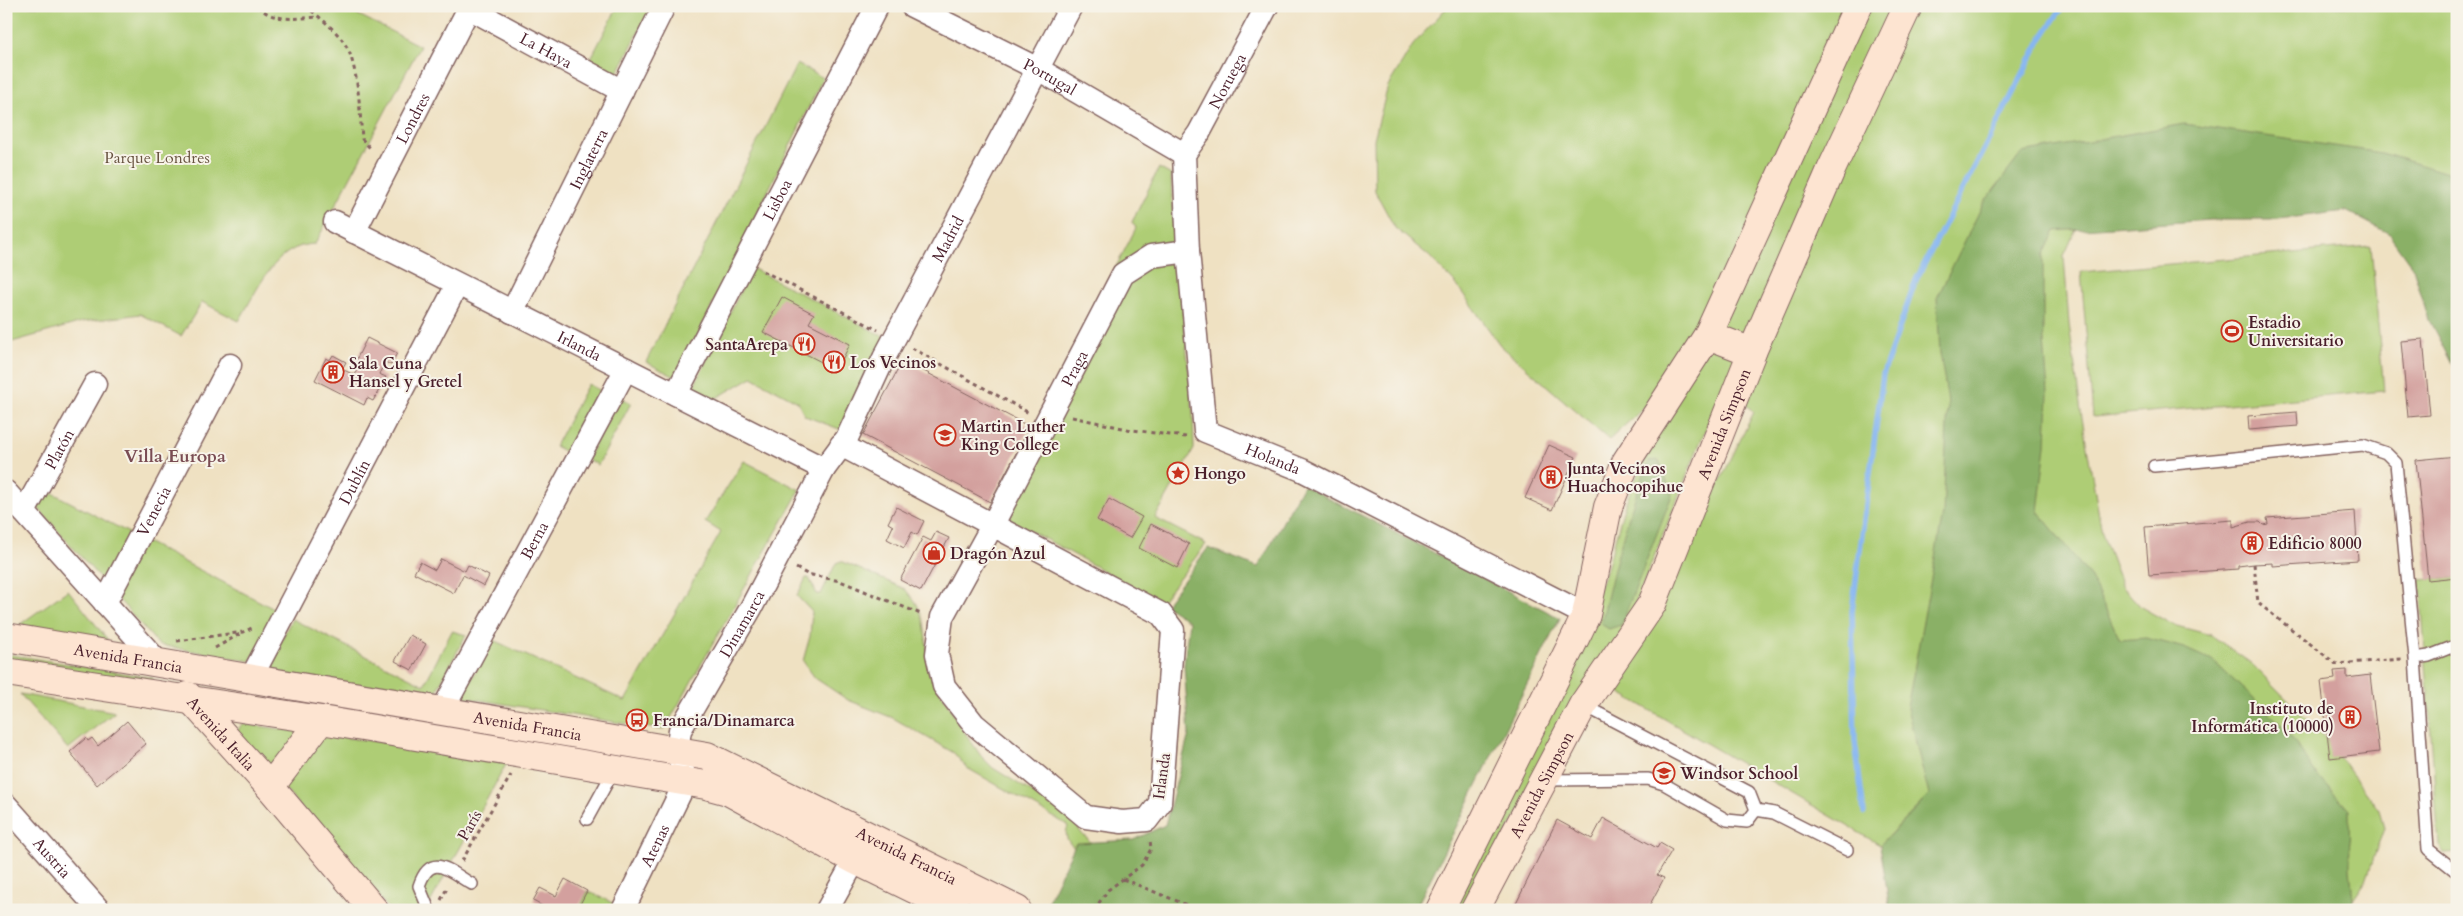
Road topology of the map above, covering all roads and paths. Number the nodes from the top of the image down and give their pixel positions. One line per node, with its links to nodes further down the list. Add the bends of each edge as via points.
1 (258, 6): 11 (path, via 265,14 288,19)
2 (305, 6): 11 (path)
3 (664, 6): 13 (street, Inglaterra)
4 (878, 6): 25 (street, Lisboa)
5 (912, 6): 12 (street, Portugal)
6 (1071, 6): 12 (street, Madrid)
7 (1267, 6): 15 (street, Noruega)
8 (1858, 6): 20 (main road, Avenida Simpson)
9 (1908, 6): 21 (main road, Avenida Simpson, via 1831,170)
10 (470, 7): 13 (street, La Haya); 16 (street, Londres)
11 (320, 17): 14 (path, via 349,53 362,139)
12 (1038, 69): 15 (street, Portugal); 28 (street, Madrid)
13 (622, 91): 19 (street, Inglaterra)
14 (370, 148)
15 (1184, 154): 17 (street)
16 (345, 227): 18 (street, Irlanda)
17 (1188, 251): 26 (street, Praga, via 1151,256 1123,274); 27 (street, via 1205,431)
18 (457, 285): 19 (street, Irlanda); 37 (street, Dublín)
19 (512, 312): 23 (street, Irlanda)
20 (1708, 335): 21 (main road); 38 (main road, Avenida Simpson, via 1626,462 1608,507)
21 (1752, 352): 49 (main road, Avenida Simpson, via 1652,604)
22 (230, 365): 36 (street, Venecia)
23 (626, 369): 25 (street, Irlanda); 50 (street, Berna)
24 (95, 384): 32 (street, Platón)
25 (676, 394): 30 (street, Irlanda)
26 (1052, 411): 27 (path, via 1095,423 1167,435); 33 (street, Praga)
27 (1214, 435): 38 (street, Holanda, via 1302,470)
28 (841, 445): 30 (street, Madrid); 33 (street, Irlanda)
29 (2154, 466): 45 (lane, via 2363,445 2386,454 2396,463)
30 (824, 468): 52 (street, Dinamarca, via 751,608 680,730)
31 (6, 492): 32 (street, Avenida Italia)
32 (24, 512): 36 (street, Avenida Italia)
33 (992, 526): 39 (street, Irlanda); 61 (street, Irlanda, via 1161,614 1173,630 1160,803)
34 (2254, 564): 45 (path, via 2258,603 2336,664)
35 (791, 565): 39 (path, via 807,574 840,581 914,610)
36 (105, 603): 43 (street, Avenida Italia)
37 (285, 614): 40 (path); 47 (street, Dublín)
38 (1586, 615): 78 (main road, Avenida Simpson)
39 (940, 626): 61 (street, Irlanda, via 937,654 944,686 974,724 1086,817 1122,822)
40 (243, 632): 43 (path); 44 (path)
41 (6, 637): 43 (main road, Avenida Francia)
42 (2457, 645): 45 (lane)
43 (167, 652): 47 (main road, Avenida Francia); 48 (main road, Avenida Italia)
44 (209, 652)
45 (2415, 658): 64 (lane, via 2428,849)
46 (6, 672): 48 (main road, Avenida Francia)
47 (250, 680): 50 (main road, Avenida Francia)
48 (191, 700): 51 (main road, Avenida Francia); 57 (main road, Avenida Italia)
49 (1583, 705): 55 (main road, Avenida Simpson); 59 (lane, via 1749,792)
50 (442, 711): 52 (main road, Avenida Francia)
51 (321, 720): 53 (main road, Avenida Francia); 57 (main road)
52 (677, 750): 56 (street, Dinamarca); 75 (main road, Avenida Francia, via 707,756)
53 (524, 753): 54 (main road, Avenida Francia); 65 (path, París)
54 (614, 768): 56 (main road, Avenida Francia); 60 (lane)
55 (1542, 780): 59 (lane, via 1648,779 1664,784 1727,820 1747,822); 79 (main road, Avenida Simpson)
56 (686, 781): 63 (main road, Avenida Francia, via 728,791); 72 (street, Atenas)
57 (270, 786): 70 (main road, Avenida Italia)
58 (6, 805): 69 (street, Austria)
59 (1756, 810): 62 (lane, via 1774,812)
60 (587, 819)
61 (1147, 820): 66 (path, via 1152,850 1142,865)
62 (1847, 850)
63 (855, 860): 73 (street); 74 (main road, Avenida Francia)
64 (2457, 872)
65 (455, 874): 67 (lane); 68 (path, París); 71 (lane, via 442,865 431,867 423,874 419,886)
66 (1123, 878): 76 (path, via 1108,890); 77 (path)
67 (472, 884)
68 (439, 903)
69 (99, 910)
70 (374, 910)
71 (429, 910)
72 (623, 910)
73 (828, 910)
74 (957, 910)
75 (1017, 910)
76 (1094, 910)
77 (1199, 910)
78 (1440, 910)
79 (1475, 910)

